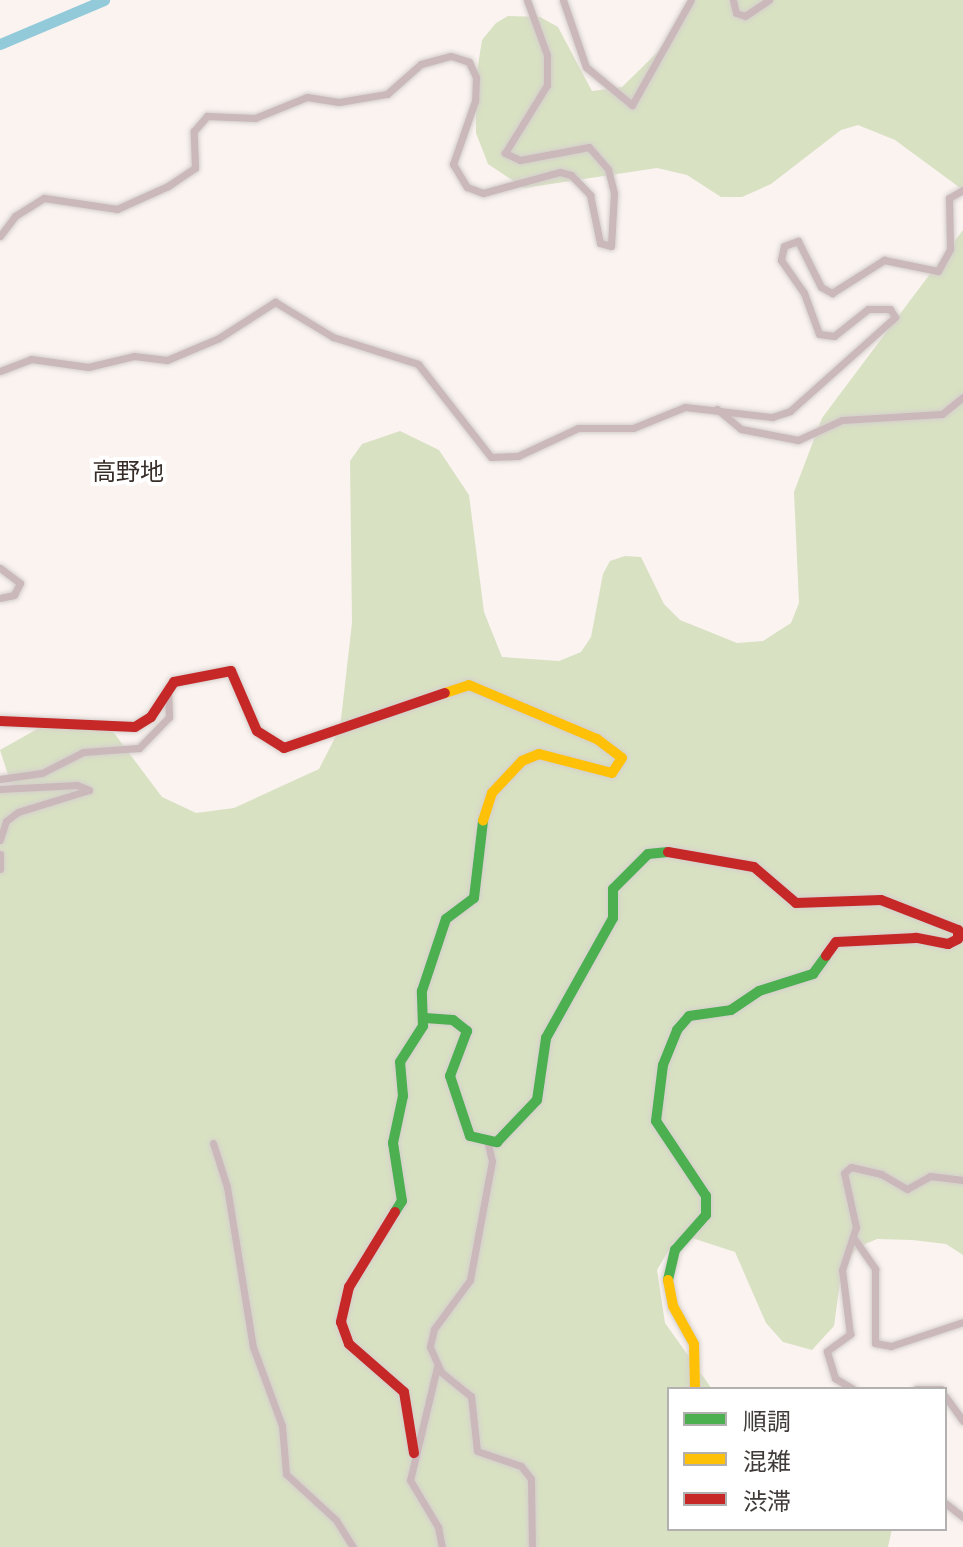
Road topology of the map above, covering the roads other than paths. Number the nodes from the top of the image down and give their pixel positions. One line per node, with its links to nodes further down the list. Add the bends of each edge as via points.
1 (527, 0): 7 (street, via 549,74 505,153 520,160 589,147 608,169 614,193 611,246 600,243 590,195 571,175 560,172 483,193 467,187 453,164 473,111 476,77 469,62 451,56 421,64 387,94 339,102 307,97 255,118 207,116 194,131 195,168 168,186 117,209 44,198 15,216)
2 (563, 0): 3 (street, via 586,67 632,105)
3 (691, 0)
4 (733, 0): 5 (street, via 738,15 745,16)
5 (769, 0)
6 (963, 190): 10 (street, via 949,198 950,249 938,271 884,260 832,293 821,287 802,246 789,240 781,260 804,293 819,334 834,336 868,309 890,309 895,317 784,414 744,416)
7 (0, 236)
8 (0, 371): 10 (street, via 31,359 88,367 134,356 167,360 219,338 275,302 333,337 418,364 491,457 518,456 578,428 625,430 685,407)
9 (963, 397): 10 (street, via 942,414 842,420 798,440 741,429)
10 (715, 408)
11 (0, 568): 12 (street, via 20,587)
12 (0, 598)
13 (167, 688): 14 (street, via 151,717 122,729); 15 (street, via 173,707 145,745 83,752 42,773); 20 (street, via 189,677 234,673 257,731 284,748 469,685 616,750 623,765 612,773 550,755 532,756 492,793 481,827 474,898 446,919 422,991)
14 (0, 721)
15 (0, 779)
16 (0, 789): 17 (street, via 77,785 89,790 18,812 6,821)
17 (0, 840)
18 (0, 854): 19 (street)
19 (0, 869)
20 (425, 1018): 22 (street, via 453,1020 467,1031 450,1076 470,1136); 31 (street, via 400,1062 403,1096 393,1143 402,1201 349,1287 341,1322 349,1344 404,1392)
21 (213, 1143): 34 (street, via 231,1208 253,1347 282,1426 286,1474 336,1520)
22 (488, 1144): 26 (street, via 492,1161 470,1280 434,1329 430,1347); 27 (street, via 506,1137 537,1100 546,1038 613,918 613,889 627,868 648,854 679,851 729,858 754,867 796,903 881,900 958,930 958,939 948,944 916,938 836,942 813,974 759,991 731,1010 689,1016 677,1030 663,1065 656,1121 706,1196 706,1215 675,1250 667,1274 673,1306 694,1344)
23 (963, 1180): 24 (street, via 930,1176 907,1189 881,1174 847,1168)
24 (853, 1237): 25 (street, via 875,1269 875,1343 891,1346); 28 (street, via 842,1270 850,1334 827,1351 835,1378)
25 (963, 1322)
26 (437, 1367): 31 (street); 36 (street, via 471,1396 480,1456 511,1461 531,1479)
27 (695, 1387)
28 (850, 1387)
29 (947, 1399): 30 (street)
30 (963, 1421)
31 (414, 1453): 35 (street, via 413,1492 438,1527)
32 (947, 1505): 33 (street)
33 (963, 1517)
34 (353, 1547)
35 (442, 1547)
36 (532, 1547)

